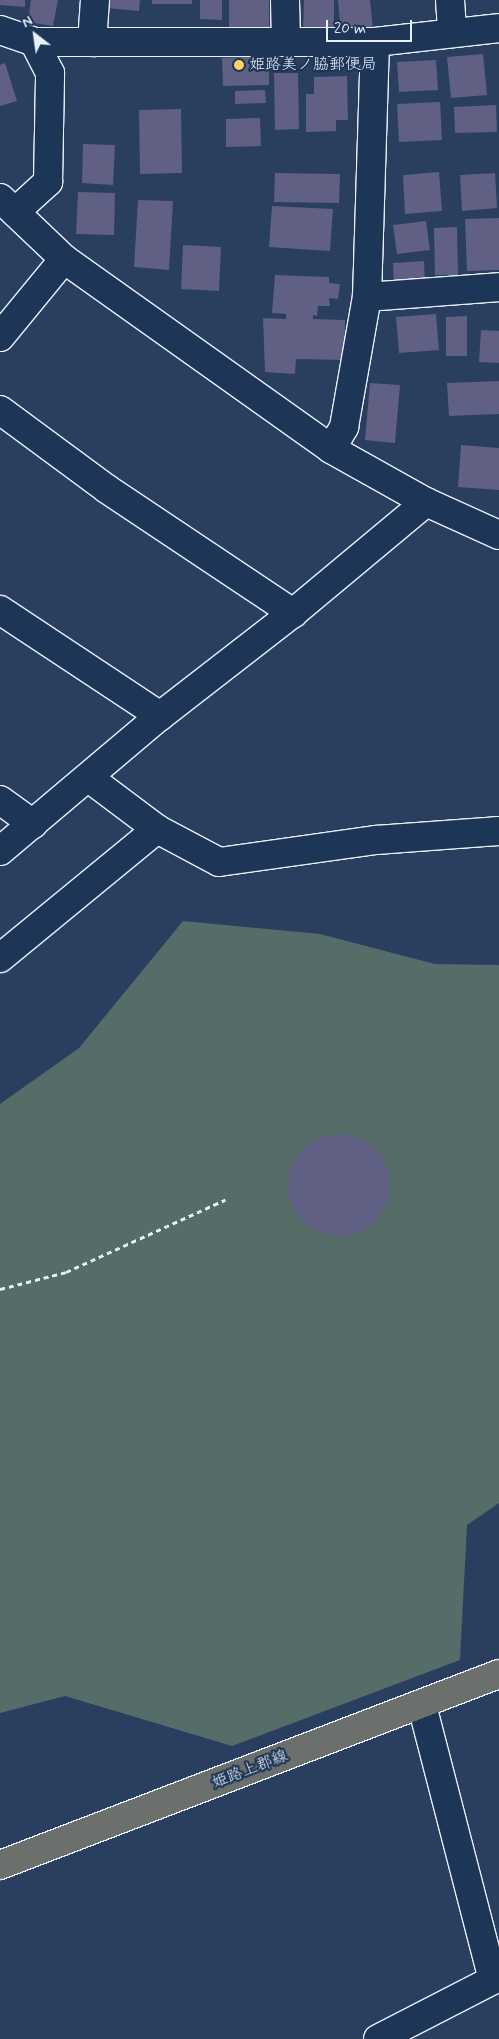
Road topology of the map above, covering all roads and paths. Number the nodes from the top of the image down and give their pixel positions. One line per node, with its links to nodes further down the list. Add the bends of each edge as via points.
1 (95, 0): 8 (street)
2 (285, 0): 9 (street)
3 (450, 0): 6 (street)
4 (499, 28): 6 (street)
5 (0, 30): 7 (street)
6 (452, 31): 10 (street)
7 (34, 42): 8 (street); 11 (street, via 50,73 48,182)
8 (92, 42): 9 (street)
9 (286, 42): 10 (street)
10 (376, 42): 14 (street)
11 (8, 205): 12 (street)
12 (64, 259): 15 (street); 17 (street)
13 (499, 287): 14 (street)
14 (366, 297): 17 (street, via 344,427)
15 (0, 337)
16 (0, 410): 21 (street, via 107,490)
17 (331, 449): 18 (street)
18 (426, 502): 19 (street); 21 (street)
19 (499, 535)
20 (0, 610): 22 (street)
21 (292, 613): 22 (street)
22 (160, 716): 23 (street)
23 (89, 778): 25 (street); 26 (street)
24 (0, 800): 25 (street)
25 (33, 824): 28 (street)
26 (157, 829): 27 (street, via 219,862 376,840); 29 (street)
27 (499, 831)
28 (0, 851)
29 (0, 958)
30 (225, 1200): 31 (path, via 66,1272)
31 (0, 1289)
32 (499, 1674): 33 (main road, 姫路上郡線)
33 (422, 1705): 34 (main road, 姫路上郡線); 35 (street, via 493,1980)
34 (0, 1865)
35 (378, 2039)

